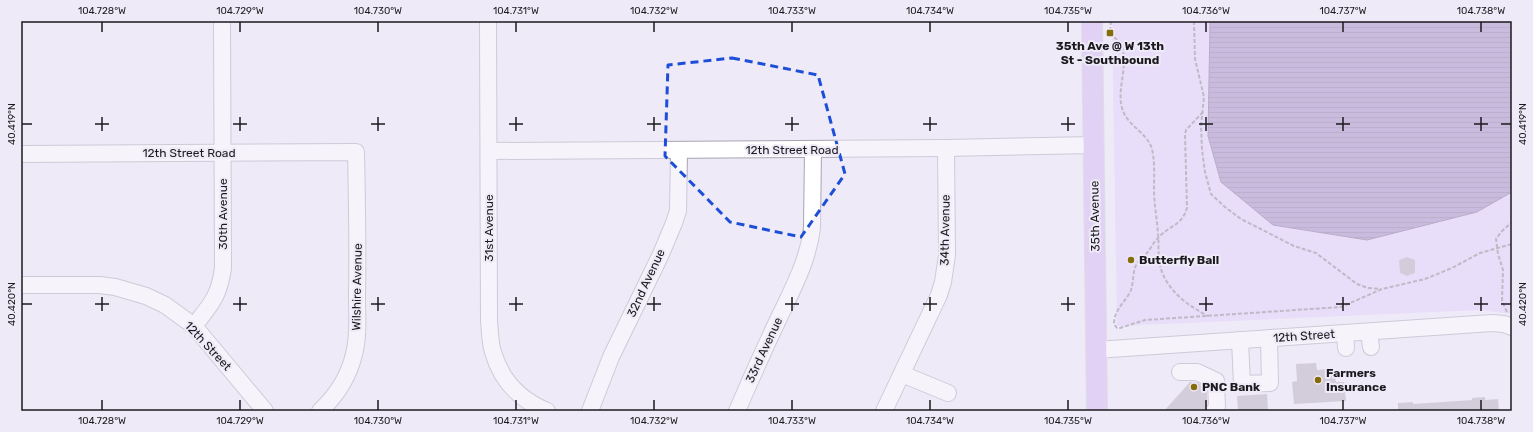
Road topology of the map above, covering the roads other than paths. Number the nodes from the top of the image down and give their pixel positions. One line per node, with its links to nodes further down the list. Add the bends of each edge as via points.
1 (222, 21): 10 (street, 30th Avenue)
2 (488, 21): 7 (street, 31st Avenue)
3 (1092, 21): 4 (main road, 35th Avenue)
4 (1094, 145): 5 (street, 12th Street Road); 17 (main road, 35th Avenue)
5 (946, 148): 6 (street, 12th Street Road); 19 (street, 34th Avenue, via 947,255 943,282)
6 (813, 150): 8 (street, 12th Street Road); 25 (street, 33rd Avenue, via 811,241 801,271)
7 (489, 151): 8 (street, 12th Street Road); 23 (street, 31st Avenue, via 489,321 492,351 504,378 512,388 526,400)
8 (679, 151): 24 (street, 32nd Avenue, via 678,211 674,223 611,357)
9 (356, 152): 10 (street, 12th Street Road); 22 (street, Wilshire Avenue, via 358,287 354,354 336,394)
10 (223, 153): 11 (street, 12th Street Road); 14 (street, 30th Avenue, via 221,281 217,296)
11 (21, 154)
12 (21, 285): 14 (street, 12th Street, via 100,285 121,288 146,296)
13 (1510, 321): 15 (street, 12th Street, via 1345,341)
14 (194, 326): 21 (street, 12th Street)
15 (1269, 338): 16 (street, 12th Street); 16 (street, via 1270,383 1242,384)
16 (1240, 340): 17 (street, 12th Street)
17 (1096, 350): 27 (main road, 35th Avenue)
18 (1180, 372): 28 (street, via 1197,372 1216,381 1217,407)
19 (902, 374): 20 (street); 26 (street, 34th Avenue)
20 (948, 393)
21 (265, 411)
22 (320, 411)
23 (547, 411)
24 (590, 411)
25 (737, 411)
26 (884, 411)
27 (1097, 411)
28 (1214, 411)

